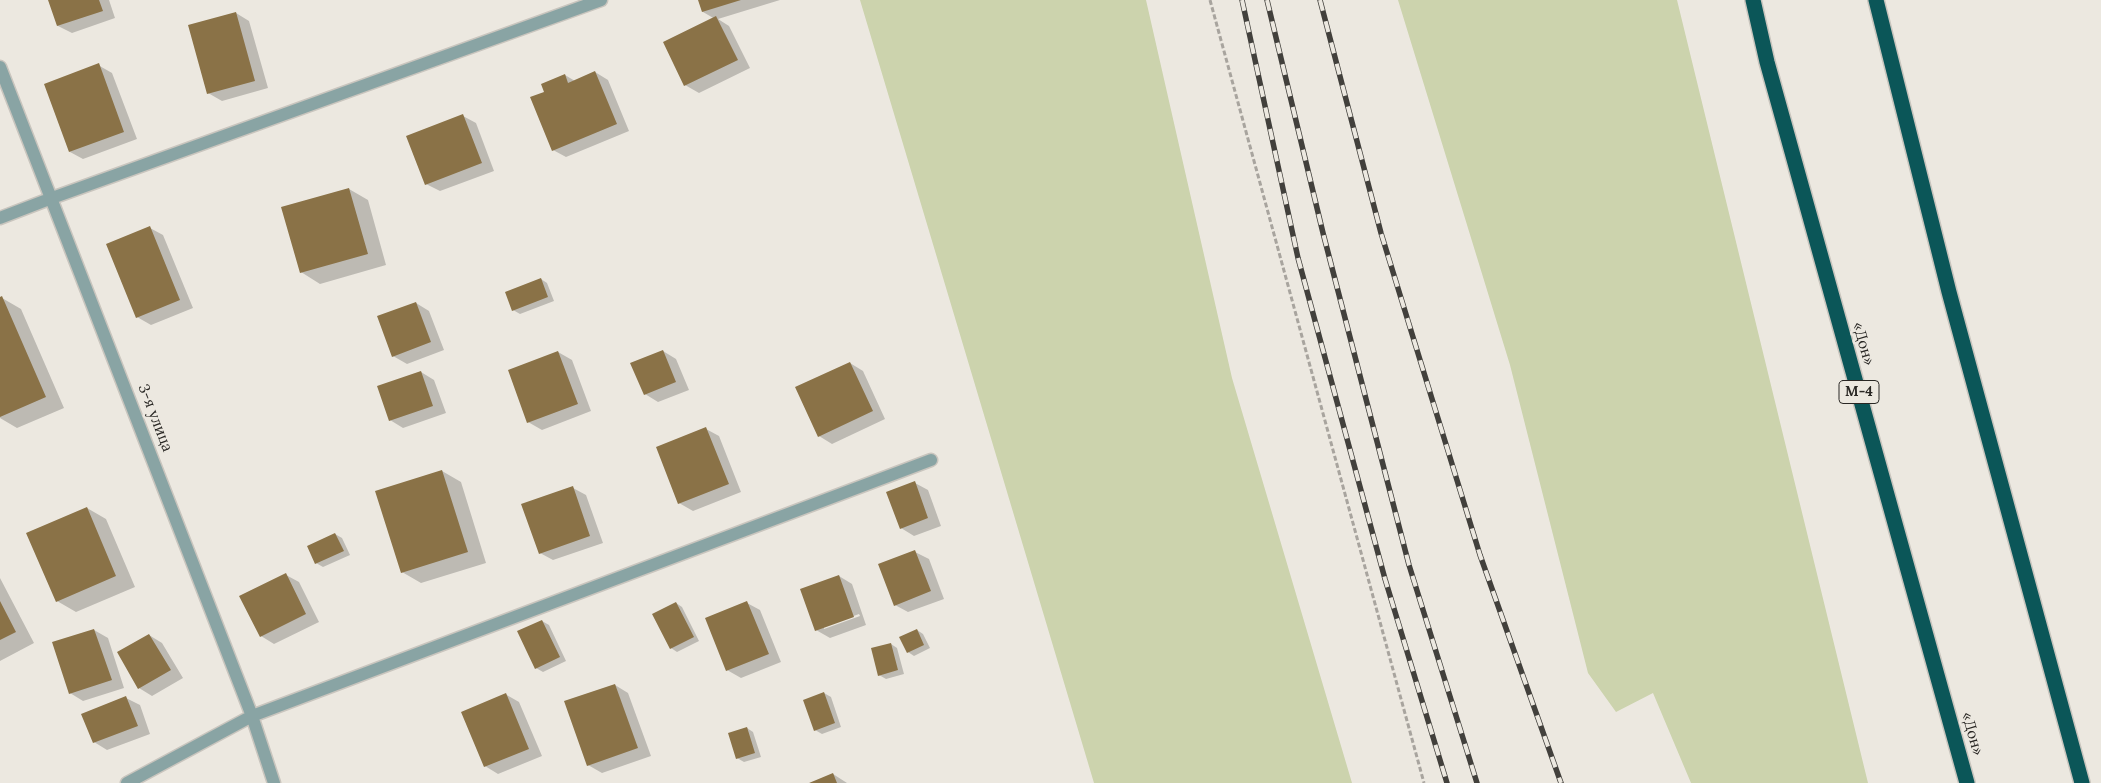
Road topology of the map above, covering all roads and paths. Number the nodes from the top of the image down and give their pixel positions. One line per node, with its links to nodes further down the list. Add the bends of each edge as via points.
1 (601, 0): 6 (lane)
2 (1210, 0): 12 (path)
3 (1753, 0): 13 (highway, «Дон» / М-4, via 1767,62)
4 (1876, 0): 14 (highway, via 1949,292)
5 (0, 67): 6 (lane, 3-я улица)
6 (52, 198): 7 (lane); 9 (lane, 3-я улица)
7 (0, 218)
8 (931, 460): 9 (lane)
9 (252, 716): 10 (lane); 11 (lane, 3-я улица)
10 (127, 783)
11 (274, 783)
12 (1424, 783)
13 (1967, 783)
14 (2082, 783)

